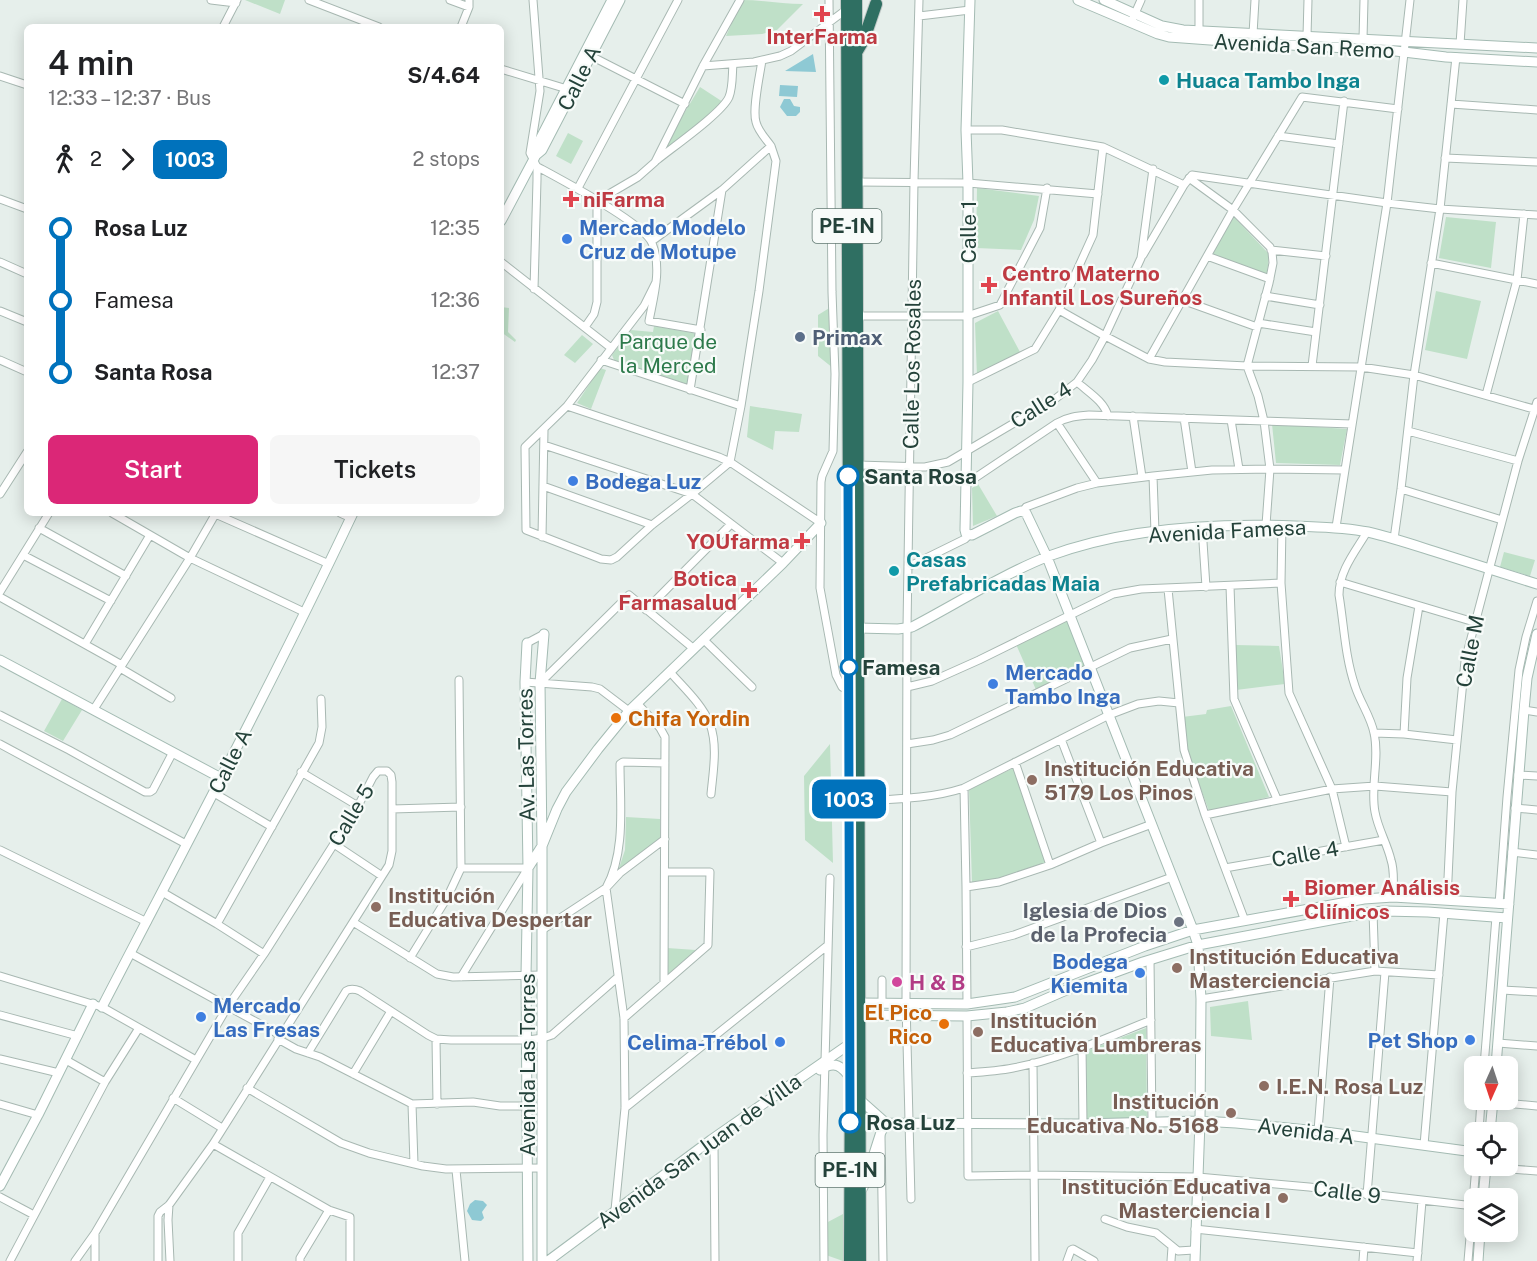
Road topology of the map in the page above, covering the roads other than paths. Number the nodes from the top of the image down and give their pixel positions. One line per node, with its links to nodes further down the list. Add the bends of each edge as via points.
1 (211, 0): 20 (street)
2 (309, 0): 29 (street)
3 (450, 0): 23 (street)
4 (533, 0): 49 (street)
5 (612, 0): 51 (street, Calle A)
6 (620, 0): 40 (street, Calle A)
7 (678, 0): 48 (street)
8 (740, 0): 45 (street)
9 (829, 0): 27 (street)
10 (919, 0): 25 (street, Calle Los Rosales)
11 (1078, 0): 26 (street, Avenida San Remo)
12 (1104, 0): 26 (street, Avenida San Remo)
13 (1141, 0): 26 (street)
14 (1199, 0): 31 (street)
15 (1255, 0): 32 (street)
16 (1308, 0): 33 (street)
17 (1364, 0): 34 (street)
18 (1410, 0): 35 (street)
19 (1463, 0): 36 (street)
20 (236, 1): 28 (street)
21 (878, 1): 39 (highway)
22 (850, 3): 27 (street); 39 (highway, PE-1N); 221 (highway, PE-1N)
23 (469, 4): 30 (street)
24 (970, 5): 25 (street); 57 (street, Calle 1)
25 (919, 16): 68 (street, Calle Los Rosales)
26 (1133, 18): 31 (street, Avenida San Remo); 38 (street, Avenida San Remo, via 1168,37)
27 (830, 21): 42 (street, via 791,51); 165 (street, via 835,374 833,451 822,476)
28 (224, 24)
29 (371, 24)
30 (462, 24)
31 (1199, 31): 32 (street, Avenida San Remo)
32 (1253, 34): 33 (street, Avenida San Remo)
33 (1307, 36): 34 (street, Avenida San Remo)
34 (1363, 39): 35 (street, Avenida San Remo)
35 (1406, 41): 36 (street, Avenida San Remo); 38 (street)
36 (1460, 45): 37 (street, Avenida San Remo)
37 (1537, 48)
38 (1405, 51): 41 (street, Avenida San Remo); 55 (street)
39 (856, 52): 67 (highway, PE-1N)
40 (591, 56): 48 (street); 63 (street, Calle A)
41 (1456, 57): 43 (street, Avenida San Remo); 54 (street)
42 (762, 60): 44 (street); 60 (street, via 755,121)
43 (1537, 62)
44 (733, 64): 45 (street); 64 (street, via 727,100)
45 (704, 66): 53 (street)
46 (504, 70): 49 (street)
47 (0, 76): 50 (street)
48 (636, 79): 53 (street); 72 (street)
49 (538, 81): 51 (street); 63 (street, via 540,100 530,153)
50 (24, 84)
51 (567, 89): 63 (street, Calle A, via 536,147)
52 (1344, 101): 55 (street); 58 (street, via 1302,97); 59 (street)
53 (685, 104): 64 (street)
54 (1451, 104): 56 (street); 62 (street)
55 (1398, 109): 79 (street)
56 (1537, 110)
57 (966, 130): 61 (street, via 1002,130); 70 (street, Calle 1)
58 (1278, 136): 59 (street); 71 (street)
59 (1339, 144): 76 (street)
60 (771, 146): 74 (street); 128 (street, via 776,162)
61 (1103, 147): 66 (street); 75 (street)
62 (1445, 158): 65 (street); 81 (street)
63 (535, 160): 72 (street); 85 (street, Calle A); 99 (street, via 538,197)
64 (656, 162): 78 (street)
65 (1537, 162)
66 (1153, 170): 69 (street); 90 (street, Calle 4)
67 (856, 182): 68 (street); 105 (highway, PE-1N)
68 (914, 182): 70 (street); 106 (street, Calle Los Rosales)
69 (1186, 182): 71 (street, via 1192,175); 82 (street); 90 (street)
70 (968, 183): 73 (street); 107 (street, Calle 1)
71 (1249, 183): 76 (street); 82 (street)
72 (578, 188): 78 (street)
73 (1047, 188): 75 (street); 107 (street, via 1040,228 1000,305)
74 (722, 190): 86 (street); 111 (street)
75 (1098, 194): 103 (street, via 1093,235)
76 (1333, 195): 79 (street); 89 (street)
77 (0, 199): 80 (street)
78 (597, 201): 86 (street, via 641,228); 110 (street, via 597,302)
79 (1386, 203): 81 (street); 120 (street)
80 (24, 208)
81 (1440, 209): 83 (street); 92 (street)
82 (1233, 210): 87 (street); 88 (street)
83 (1524, 214): 84 (street); 96 (street)
84 (1537, 215)
85 (504, 216)
86 (652, 241): 97 (street)
87 (1271, 250): 89 (street); 95 (street)
88 (1207, 256): 95 (street); 101 (street)
89 (1326, 256): 102 (street)
90 (1141, 258): 113 (street, Calle 4)
91 (0, 262): 94 (street)
92 (1431, 263): 96 (street); 122 (street)
93 (504, 264): 99 (street)
94 (24, 273)
95 (1270, 279): 100 (street)
96 (1517, 280): 98 (street); 126 (street)
97 (656, 282): 111 (street, via 649,321); 114 (street, via 644,306)
98 (1537, 284)
99 (534, 289): 110 (street)
100 (1265, 296): 102 (street); 109 (street)
101 (1182, 300): 109 (street); 115 (street)
102 (1320, 305): 112 (street)
103 (1059, 310): 113 (street); 123 (street, via 1035,349)
104 (0, 311): 108 (street)
105 (857, 316): 106 (street); 144 (highway, PE-1N)
106 (913, 316): 107 (street); 145 (street, Calle Los Rosales)
107 (967, 316): 123 (street, Calle 1)
108 (24, 321)
109 (1257, 325): 112 (street); 118 (street)
110 (585, 327): 114 (street)
111 (700, 330): 125 (street)
112 (1317, 332): 119 (street)
113 (1105, 336): 115 (street); 124 (street, Calle 4)
114 (611, 348): 117 (street)
115 (1149, 359): 118 (street)
116 (0, 360): 121 (street)
117 (601, 360): 125 (street); 127 (street)
118 (1246, 366): 119 (street); 134 (street)
119 (1312, 366): 120 (street)
120 (1361, 367): 122 (street); 136 (street)
121 (24, 371)
122 (1414, 375): 126 (street); 138 (street)
123 (968, 382): 140 (street, Calle 1)
124 (1077, 382): 130 (street, via 1103,404); 140 (street, Calle 4)
125 (690, 390): 128 (street)
126 (1486, 395): 129 (street)
127 (567, 406): 137 (street); 143 (street)
128 (741, 406): 143 (street)
129 (1536, 407): 141 (street, Calle M)
130 (1108, 416): 131 (street); 135 (street, via 1076,416)
131 (1133, 416): 132 (street); 151 (street)
132 (1184, 418): 133 (street); 149 (street)
133 (1232, 420): 134 (street); 146 (street)
134 (1264, 421): 136 (street); 147 (street)
135 (1057, 423): 152 (street); 153 (street)
136 (1352, 424): 148 (street)
137 (544, 430): 139 (street); 177 (street, via 525,447 526,530)
138 (1408, 432): 141 (street); 155 (street)
139 (544, 445): 154 (street); 157 (street)
140 (967, 450): 145 (street, Calle 4, via 948,462); 153 (street, Calle 1)
141 (1518, 461): 164 (street, Calle M)
142 (24, 462): 156 (street)
143 (730, 462): 157 (street); 165 (street)
144 (858, 465): 145 (street, Calle 4); 202 (highway, PE-1N)
145 (911, 468): 184 (street, Calle Los Rosales)
146 (1239, 469): 147 (street); 149 (street)
147 (1270, 469): 148 (street); 168 (street)
148 (1345, 470): 171 (street)
149 (1192, 472): 150 (street)
150 (1153, 476): 151 (street); 173 (street)
151 (1142, 477): 152 (street)
152 (1097, 483): 158 (street)
153 (966, 484): 175 (street, Calle 1, via 964,526)
154 (543, 486): 167 (street); 177 (street)
155 (1401, 489): 164 (street); 178 (street)
156 (0, 494)
157 (692, 494): 166 (street); 167 (street)
158 (1023, 511): 175 (street); 180 (street)
159 (47, 516): 172 (street)
160 (117, 516): 176 (street)
161 (214, 516): 181 (street)
162 (220, 516): 183 (street)
163 (352, 516): 183 (street, Calle A)
164 (1502, 520): 185 (street, Calle M)
165 (821, 523): 182 (street); 221 (street, via 820,588 836,675)
166 (730, 524): 182 (street); 198 (street)
167 (652, 525): 177 (street, via 611,560)
168 (1266, 525): 169 (street, Avenida Famesa); 170 (street, Avenida Famesa)
169 (1282, 525): 171 (street, Avenida Famesa); 188 (street)
170 (1202, 527): 173 (street, Avenida Famesa); 191 (street)
171 (1336, 527): 174 (street, Avenida Famesa)
172 (39, 528): 179 (street); 186 (street)
173 (1155, 532): 180 (street, Avenida Famesa, via 1096,541)
174 (1367, 532): 178 (street, Avenida Famesa); 187 (street)
175 (969, 535): 184 (street)
176 (150, 536): 181 (street); 186 (street)
177 (542, 537)
178 (1394, 539): 185 (street, Avenida Famesa)
179 (23, 555): 193 (street); 195 (street)
180 (1047, 557): 200 (street); 203 (street, Avenida Famesa)
181 (190, 558): 199 (street); 214 (street)
182 (783, 563): 207 (street)
183 (329, 564): 199 (street, Calle A)
184 (908, 567): 203 (street, Calle Los Rosales)
185 (1490, 569): 189 (street, Avenida Famesa); 201 (street, Calle M)
186 (126, 576): 195 (street)
187 (1340, 582): 197 (street); 232 (street, via 1352,675)
188 (1281, 583): 190 (street); 247 (street, via 1289,693)
189 (1537, 584)
190 (1230, 586): 191 (street); 252 (street, via 1234,699)
191 (1206, 587): 192 (street)
192 (1168, 589): 200 (street, via 1113,594); 206 (street)
193 (0, 592)
194 (0, 597): 209 (street)
195 (111, 601): 209 (street)
196 (1537, 601): 285 (street, via 1519,670 1507,797)
197 (1419, 606): 201 (street); 233 (street, via 1407,678)
198 (646, 610): 211 (street); 218 (street, via 629,595)
199 (304, 612): 244 (street, Calle A)
200 (1069, 615): 213 (street); 220 (street, via 932,681)
201 (1474, 622): 235 (street, Calle M, via 1465,662)
202 (858, 628): 203 (street, Avenida Famesa); 253 (highway, PE-1N)
203 (907, 628): 220 (street, Calle Los Rosales)
204 (544, 634): 208 (street); 218 (street, Av. Las Torres)
205 (1537, 634): 210 (street)
206 (1172, 639): 213 (street, via 1130,648); 225 (street)
207 (704, 640): 211 (street); 219 (street)
208 (527, 643): 217 (street, Av. Las Torres)
209 (85, 644): 214 (street)
210 (1536, 645): 227 (street)
211 (694, 649): 215 (street)
212 (0, 660): 226 (street)
213 (1089, 666): 231 (street); 237 (street, via 950,735)
214 (121, 667): 222 (street); 226 (street)
215 (670, 672): 224 (street); 250 (street, via 710,723 714,755)
216 (459, 680): 255 (street)
217 (525, 682): 218 (street); 274 (street, Av. Las Torres)
218 (540, 683): 228 (street, via 600,689); 267 (street, Av. Las Torres)
219 (752, 687)
220 (907, 687): 237 (street, Calle Los Rosales)
221 (849, 691): 335 (highway, PE-1N)
222 (171, 698)
223 (321, 699): 241 (street, via 320,738)
224 (637, 703): 228 (street); 240 (street, via 663,732)
225 (1179, 703): 231 (street, via 1138,704); 259 (street, via 1184,750)
226 (94, 709): 238 (street)
227 (1524, 710): 229 (street); 242 (street)
228 (629, 711): 267 (street, via 566,792)
229 (1537, 712)
230 (0, 715): 238 (street, via 145,792 153,790)
231 (1109, 715): 234 (street); 260 (street)
232 (1374, 733): 233 (street); 245 (street)
233 (1404, 734): 235 (street)
234 (1061, 739): 239 (street); 264 (street)
235 (1457, 740): 248 (street, Calle M)
236 (0, 744): 265 (street)
237 (907, 744): 251 (street, Calle Los Rosales)
238 (173, 752): 244 (street)
239 (1015, 762): 246 (street); 272 (street)
240 (665, 763): 262 (street); 281 (street, via 621,765 618,853 613,877)
241 (301, 772): 254 (street); 261 (street)
242 (1518, 774): 243 (street); 256 (street)
243 (1537, 776)
244 (221, 778): 249 (street, Calle A)
245 (1375, 786): 247 (street); 248 (street); 263 (street, via 1375,811)
246 (964, 788): 251 (street); 280 (street)
247 (1332, 789): 252 (street); 268 (street)
248 (1452, 792): 284 (street, Calle M)
249 (214, 793): 261 (street); 265 (street, Calle A)
250 (711, 794)
251 (906, 798): 253 (street); 318 (street, Calle Los Rosales)
252 (1277, 800): 259 (street)
253 (858, 801): 322 (highway, PE-1N)
254 (358, 806): 257 (street, Calle 5, via 376,773 384,770 392,778); 266 (street, Calle 5)
255 (461, 807): 257 (street); 273 (street)
256 (1515, 808): 258 (street); 270 (street)
257 (392, 809): 277 (street, Calle 5, via 392,851)
258 (1537, 810)
259 (1204, 815): 275 (street)
260 (1152, 824): 264 (street); 278 (street)
261 (272, 827): 293 (street)
262 (665, 839): 276 (street); 281 (street)
263 (1383, 840): 268 (street, Calle 4); 283 (street, via 1393,868)
264 (1101, 843): 272 (street)
265 (186, 844): 282 (street, Calle A)
266 (334, 844): 277 (street); 300 (street, Calle 5)
267 (542, 846): 274 (street); 294 (street, Av. Las Torres)
268 (1346, 847): 275 (street, Calle 4)
269 (0, 850): 291 (street)
270 (1512, 852): 271 (street); 285 (street)
271 (1537, 855)
272 (1050, 865): 280 (street, via 999,882)
273 (461, 868): 274 (street); 301 (street)
274 (528, 868): 305 (street, Avenida Las Torres); 308 (street)
275 (1226, 868): 290 (street)
276 (665, 872): 313 (street); 313 (street, via 710,872 708,945)
277 (382, 876): 292 (street, Calle 5)
278 (1172, 877): 295 (street); 298 (street, via 1014,935)
279 (830, 878): 296 (street)
280 (966, 887): 298 (street)
281 (606, 888): 294 (street); 309 (street)
282 (162, 892): 291 (street, Calle A); 293 (street)
283 (1393, 897): 284 (street); 290 (street)
284 (1446, 900): 285 (street)
285 (1504, 904): 289 (street)
286 (1373, 912): 287 (street); 297 (street); 303 (street)
287 (1444, 913): 288 (street); 307 (street)
288 (1496, 917): 289 (street); 340 (street)
289 (1508, 918): 314 (street)
290 (1245, 921): 295 (street)
291 (147, 922): 299 (street, Calle A)
292 (353, 922): 301 (street); 331 (street, Calle 5)
293 (217, 924): 300 (street)
294 (542, 930): 306 (street, Avenida Las Torres)
295 (1193, 930): 297 (street); 319 (street, via 1014,997)
296 (828, 945): 346 (street); 361 (street)
297 (1198, 945): 302 (street); 316 (street)
298 (966, 947): 319 (street)
299 (130, 953): 320 (street, Calle A); 321 (street)
300 (264, 954): 321 (street, Calle 5)
301 (410, 958): 308 (street, via 437,975)
302 (1150, 960): 326 (street, via 1024,1008); 328 (street)
303 (1375, 971): 304 (street); 310 (street)
304 (1386, 972): 307 (street); 372 (street)
305 (526, 975): 306 (street); 308 (street); 334 (street, Avenida Las Torres)
306 (542, 975): 332 (street, Avenida Las Torres)
307 (1439, 975): 375 (street)
308 (461, 977)
309 (618, 977): 327 (street); 332 (street, via 552,1035)
310 (1330, 977): 316 (street); 371 (street)
311 (1, 979): 320 (street)
312 (882, 980): 317 (street)
313 (664, 982): 327 (street)
314 (1502, 990): 315 (street); 336 (street)
315 (1537, 992)
316 (1201, 999): 363 (street)
317 (882, 1003): 318 (street); 322 (street)
318 (906, 1003): 319 (street); 325 (street, Calle Los Rosales)
319 (967, 1004)
320 (97, 1005): 329 (street); 330 (street, Calle A)
321 (228, 1006): 331 (street); 344 (street, Calle 5)
322 (860, 1009): 325 (street); 354 (highway, PE-1N)
323 (392, 1011): 333 (street); 339 (street, via 357,990 348,990); 349 (street)
324 (0, 1015): 330 (street)
325 (908, 1016): 326 (street); 365 (street, Calle Los Rosales)
326 (967, 1016): 348 (street)
327 (624, 1018): 361 (street)
328 (1151, 1020): 338 (street); 364 (street)
329 (139, 1028): 344 (street); 351 (street)
330 (78, 1036): 343 (street, Calle A)
331 (279, 1037): 339 (street); 352 (street, Calle 5)
332 (543, 1038): 334 (street); 378 (street, Avenida Las Torres)
333 (436, 1039): 334 (street); 357 (street)
334 (528, 1040): 359 (street, Avenida Las Torres)
335 (851, 1043): 346 (street, Avenida San Juan de Villa); 350 (highway, PE-1N)
336 (1498, 1043): 337 (street); 341 (street)
337 (1537, 1046)
338 (1082, 1047): 345 (street); 368 (street)
339 (308, 1053): 349 (street)
340 (1485, 1056)
341 (1497, 1056)
342 (0, 1059): 347 (street)
343 (66, 1060): 347 (street, Calle A); 351 (street)
344 (196, 1060): 353 (street, Calle 5)
345 (1033, 1063): 348 (street); 366 (street)
346 (824, 1065): 350 (street, Avenida San Juan de Villa, via 836,1065); 373 (street, Avenida San Juan de Villa); 421 (street)
347 (59, 1073): 362 (street, Calle A)
348 (967, 1073): 367 (street)
349 (352, 1074): 356 (street)
350 (851, 1079): 422 (highway, PE-1N)
351 (105, 1082): 397 (street)
352 (247, 1088): 369 (street, Calle 5); 377 (street, via 341,1143)
353 (173, 1098): 369 (street); 400 (street, Calle 5)
354 (859, 1099): 370 (street); 388 (highway, PE-1N)
355 (0, 1104): 362 (street)
356 (412, 1104): 357 (street); 377 (street)
357 (437, 1104): 359 (street)
358 (1518, 1104): 360 (street)
359 (528, 1106): 379 (street, Avenida Las Torres)
360 (1537, 1106)
361 (624, 1108): 396 (street)
362 (38, 1115): 382 (street, Calle A)
363 (1200, 1121): 364 (street, Avenida A); 371 (street, Avenida A); 385 (street)
364 (1152, 1122): 368 (street, Avenida A)
365 (910, 1123): 367 (street, Avenida A); 370 (street, Avenida A); 391 (street, Calle Los Rosales)
366 (1033, 1123): 367 (street, Avenida A); 368 (street, Avenida A); 384 (street)
367 (967, 1124): 384 (street, Calle 9, via 968,1176)
368 (1083, 1124)
369 (222, 1128): 374 (street, Calle 5)
370 (884, 1128): 388 (street); 424 (street)
371 (1318, 1131): 372 (street, Avenida A)
372 (1371, 1139): 375 (street, Avenida A); 389 (street)
373 (712, 1142): 396 (street, Avenida San Juan de Villa); 420 (street)
374 (213, 1144): 386 (street); 393 (street, Calle 5)
375 (1424, 1145): 376 (street, Avenida A)
376 (1464, 1151)
377 (414, 1164): 381 (street)
378 (542, 1168): 379 (street); 417 (street, Avenida Las Torres)
379 (527, 1169): 381 (street); 416 (street, Avenida Las Torres)
380 (1518, 1169): 383 (street)
381 (456, 1170): 415 (street)
382 (4, 1171): 387 (street, Calle A)
383 (1537, 1171)
384 (1033, 1175): 385 (street, Calle 9); 425 (street)
385 (1198, 1177): 389 (street, Calle 9); 399 (street)
386 (270, 1178): 395 (street); 412 (street, via 238,1233)
387 (0, 1186)
388 (860, 1191): 423 (highway, PE-1N)
389 (1367, 1195): 392 (street, Calle 9)
390 (0, 1197): 397 (street)
391 (911, 1199)
392 (1422, 1201): 394 (street, Calle 9); 406 (street)
393 (169, 1205): 410 (street, Calle 5, via 158,1216); 411 (street)
394 (1464, 1205)
395 (329, 1210): 413 (street); 414 (street, via 350,1217)
396 (616, 1213): 418 (street, Avenida San Juan de Villa); 419 (street, Avenida San Juan de Villa)
397 (34, 1215): 407 (street)
398 (1106, 1219): 404 (street, via 1156,1233)
399 (1196, 1229): 403 (street); 405 (street)
400 (95, 1233): 408 (street, Calle 5); 409 (street)
401 (1470, 1242): 431 (street)
402 (1479, 1242): 432 (street)
403 (1364, 1246): 406 (street); 430 (street)
404 (1172, 1247): 405 (street, via 1178,1251); 428 (street)
405 (1194, 1250): 429 (street)
406 (1417, 1257)
407 (10, 1261)
408 (75, 1261)
409 (95, 1261)
410 (158, 1261)
411 (170, 1261)
412 (238, 1261)
413 (300, 1261)
414 (350, 1261)
415 (465, 1261)
416 (528, 1261)
417 (542, 1261)
418 (548, 1261)
419 (556, 1261)
420 (714, 1261)
421 (824, 1261)
422 (850, 1261)
423 (860, 1261)
424 (883, 1261)
425 (1035, 1261)
426 (1067, 1261): 427 (street, via 1072,1249)
427 (1094, 1261)
428 (1171, 1261)
429 (1195, 1261)
430 (1363, 1261)
431 (1468, 1261)
432 (1478, 1261)

